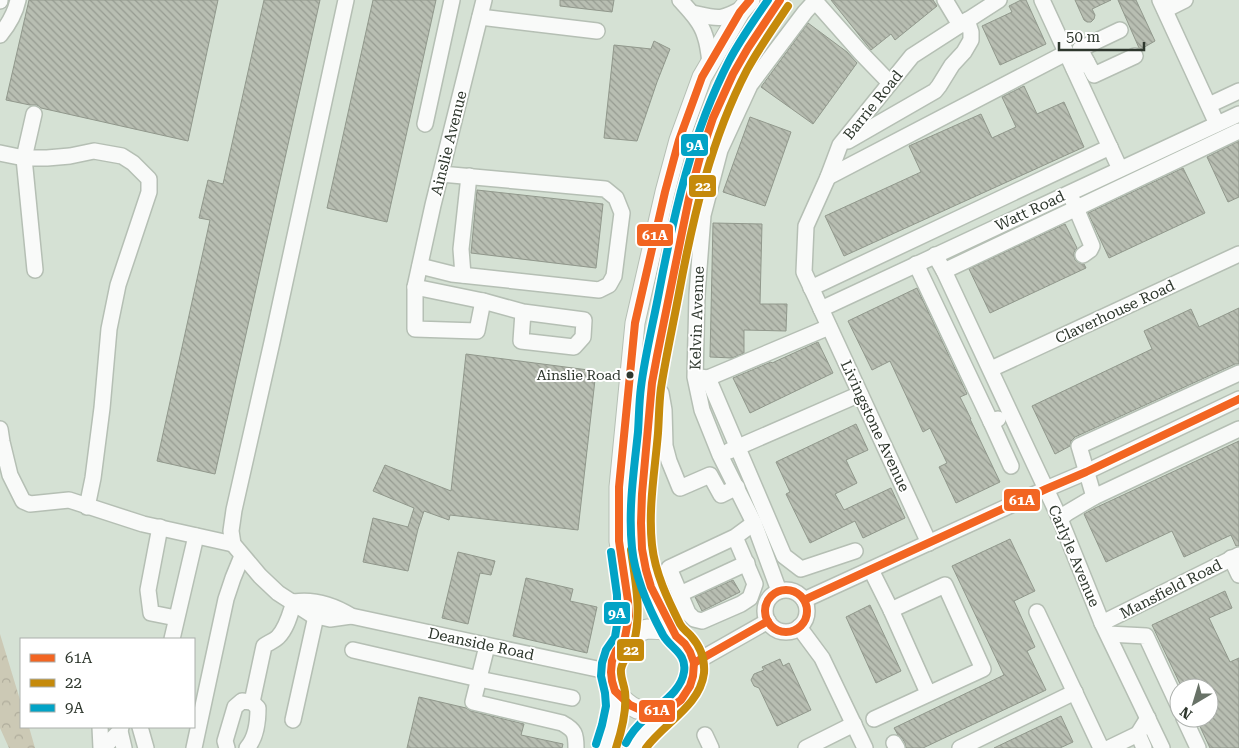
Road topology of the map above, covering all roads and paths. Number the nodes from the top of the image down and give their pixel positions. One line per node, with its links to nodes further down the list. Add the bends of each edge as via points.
1 (18, 0): 19 (street, via 15,12)
2 (346, 0): 83 (street, via 234,510 231,531)
3 (452, 0): 29 (street)
4 (484, 0): 15 (street, Ainslie Avenue)
5 (680, 0): 14 (street)
6 (780, 0): 62 (main road, via 733,74 705,141 679,243)
7 (945, 0): 16 (street)
8 (999, 0): 16 (street, Barrie Road)
9 (1042, 0): 20 (street)
10 (1185, 0): 13 (street)
11 (816, 1): 24 (street); 61 (street, Kelvin Avenue, via 750,85 720,150 703,215 697,295)
12 (747, 3): 14 (street, via 720,18); 22 (main road)
13 (1162, 5): 26 (street)
14 (692, 13): 22 (street, via 705,35)
15 (480, 17): 18 (street); 38 (street, Ainslie Avenue)
16 (963, 23): 24 (street, Barrie Road, via 912,56); 32 (street, via 971,32 972,40 935,91)
17 (1120, 30): 23 (street, via 1080,49)
18 (597, 31)
19 (0, 35)
20 (1066, 53): 23 (street); 40 (street)
21 (1135, 56): 23 (street, via 1094,75)
22 (710, 63): 103 (main road, via 678,140 635,323 619,487 620,541 629,616)
23 (1080, 66): 34 (street)
24 (890, 83): 32 (street, Barrie Road)
25 (1239, 91): 26 (street)
26 (1209, 105): 30 (street)
27 (34, 114): 36 (street)
28 (1239, 114): 30 (street, Watt Road)
29 (425, 124)
30 (1218, 124): 33 (street, Watt Road)
31 (1239, 131): 33 (street)
32 (840, 145): 40 (street, Barrie Road)
33 (1190, 146): 37 (street, Watt Road); 42 (street)
34 (1110, 147): 37 (street); 54 (street)
35 (0, 153): 36 (street)
36 (24, 158): 50 (street); 76 (street, via 94,152 122,156 149,178 150,192 118,285 109,329 102,408)
37 (1120, 169): 41 (street, Watt Road)
38 (441, 174): 39 (street); 49 (street, Ainslie Avenue)
39 (469, 176): 52 (street, via 461,249); 52 (street, via 604,189 616,198 622,213 614,276 609,285 599,290)
40 (828, 177): 54 (street, Barrie Road, via 806,226 804,272)
41 (1069, 192): 42 (street); 43 (street, Watt Road)
42 (1076, 208): 44 (street); 47 (street, via 1092,246)
43 (1016, 217): 44 (street); 46 (street, Watt Road)
44 (1023, 234): 51 (street)
45 (1239, 254): 59 (street, Claverhouse Road)
46 (936, 255): 48 (street, Watt Road); 51 (street, Carlyle Avenue)
47 (1083, 255)
48 (916, 264): 56 (street, Watt Road); 66 (street)
49 (420, 266): 52 (street); 53 (street, Ainslie Avenue)
50 (34, 270)
51 (944, 271): 59 (street, Carlyle Avenue)
52 (463, 275)
53 (415, 287): 55 (street); 55 (street, Ainslie Avenue, via 414,329 477,331)
54 (811, 288): 56 (street, Barrie Road)
55 (484, 301): 57 (street)
56 (821, 309): 58 (street, Livingstone Avenue)
57 (524, 312)
58 (829, 326): 61 (street); 63 (street, Livingstone Avenue)
59 (991, 369): 65 (street, Carlyle Avenue)
60 (1239, 373): 72 (street, via 1079,446)
61 (701, 377): 69 (street); 70 (street, Kelvin Avenue, via 702,410)
62 (652, 384): 73 (street, via 661,393 665,446 680,488 710,475 721,495); 101 (main road, via 641,514 642,549 651,587)
63 (860, 394): 69 (street); 82 (street, Livingstone Avenue)
64 (1239, 399): 72 (street)
65 (1011, 413): 66 (street); 74 (street, Carlyle Avenue)
66 (991, 422): 71 (street)
67 (0, 429): 76 (street, via 10,475 23,501 30,504 69,500)
68 (1239, 430): 75 (street)
69 (738, 448): 70 (street); 84 (street, via 784,556 801,569)
70 (720, 455): 73 (street, Kelvin Avenue)
71 (1011, 466)
72 (1086, 472): 74 (street); 75 (street)
73 (737, 487): 78 (street, Kelvin Avenue)
74 (1046, 489): 77 (street, Carlyle Avenue); 82 (street)
75 (1094, 497): 77 (street)
76 (87, 506): 79 (street)
77 (1060, 519): 100 (street, Carlyle Avenue)
78 (754, 523): 81 (street); 89 (street, Kelvin Avenue)
79 (160, 527): 80 (street); 97 (street, via 148,590 151,613)
80 (196, 536): 83 (street); 97 (street)
81 (735, 537): 86 (street); 90 (street, via 669,568)
82 (929, 543): 87 (street)
83 (238, 550): 92 (street, via 260,576); 128 (street)
84 (855, 551)
85 (1235, 556): 88 (street); 100 (street, Mansfield Road)
86 (747, 563): 90 (street); 90 (street, via 755,584 750,598 742,604 702,621 688,613)
87 (871, 570): 91 (street); 93 (street)
88 (1239, 575)
89 (779, 591): 91 (street, via 793,591); 98 (street, via 768,600)
90 (680, 594)
91 (804, 600): 99 (street, via 806,617)
92 (294, 602): 95 (street); 96 (street, via 314,601 333,606); 114 (street, via 284,629 264,646)
93 (891, 610): 112 (street); 112 (street, via 945,585 968,635 983,669)
94 (1037, 612): 111 (street)
95 (316, 616): 96 (street, via 330,619); 118 (street)
96 (351, 616): 104 (street, Deanside Road)
97 (176, 618): 102 (street)
98 (768, 621): 99 (street, via 782,631); 106 (street)
99 (799, 627): 119 (street, via 822,658)
100 (1105, 629): 109 (street, via 1146,636); 116 (street, Carlyle Avenue)
101 (676, 636): 103 (main road, via 665,630 647,629); 106 (main road, via 686,644)
102 (172, 638)
103 (624, 642): 107 (main road, via 616,651)
104 (488, 646): 107 (street, Deanside Road); 108 (street)
105 (354, 650): 108 (street)
106 (694, 663): 115 (main road, via 690,686)
107 (611, 672): 110 (main road)
108 (479, 679): 113 (street); 131 (street, via 473,702 562,723 576,736)
109 (1169, 685)
110 (615, 691): 115 (main road, via 630,705 643,711); 132 (main road, via 614,722)
111 (1075, 692): 136 (street); 137 (street)
112 (928, 693): 117 (street)
113 (572, 698)
114 (252, 702): 129 (street, via 242,701 235,707 225,742); 130 (street, via 258,708 258,722)
115 (673, 706): 133 (main road, via 649,728)
116 (1148, 718): 124 (street); 140 (street, Carlyle Avenue)
117 (874, 719)
118 (293, 720)
119 (854, 724): 134 (street); 135 (street)
120 (100, 728): 125 (street)
121 (140, 728): 127 (street)
122 (1189, 728): 141 (street)
123 (121, 729): 125 (street); 126 (street)
124 (1138, 734): 138 (street); 139 (street)
125 (102, 748)
126 (124, 748)
127 (146, 748)
128 (194, 748)
129 (227, 748)
130 (247, 748)
131 (576, 748)
132 (605, 748)
133 (634, 748)
134 (806, 748)
135 (865, 748)
136 (960, 748)
137 (1101, 748)
138 (1109, 748)
139 (1144, 748)
140 (1162, 748)
141 (1198, 748)

